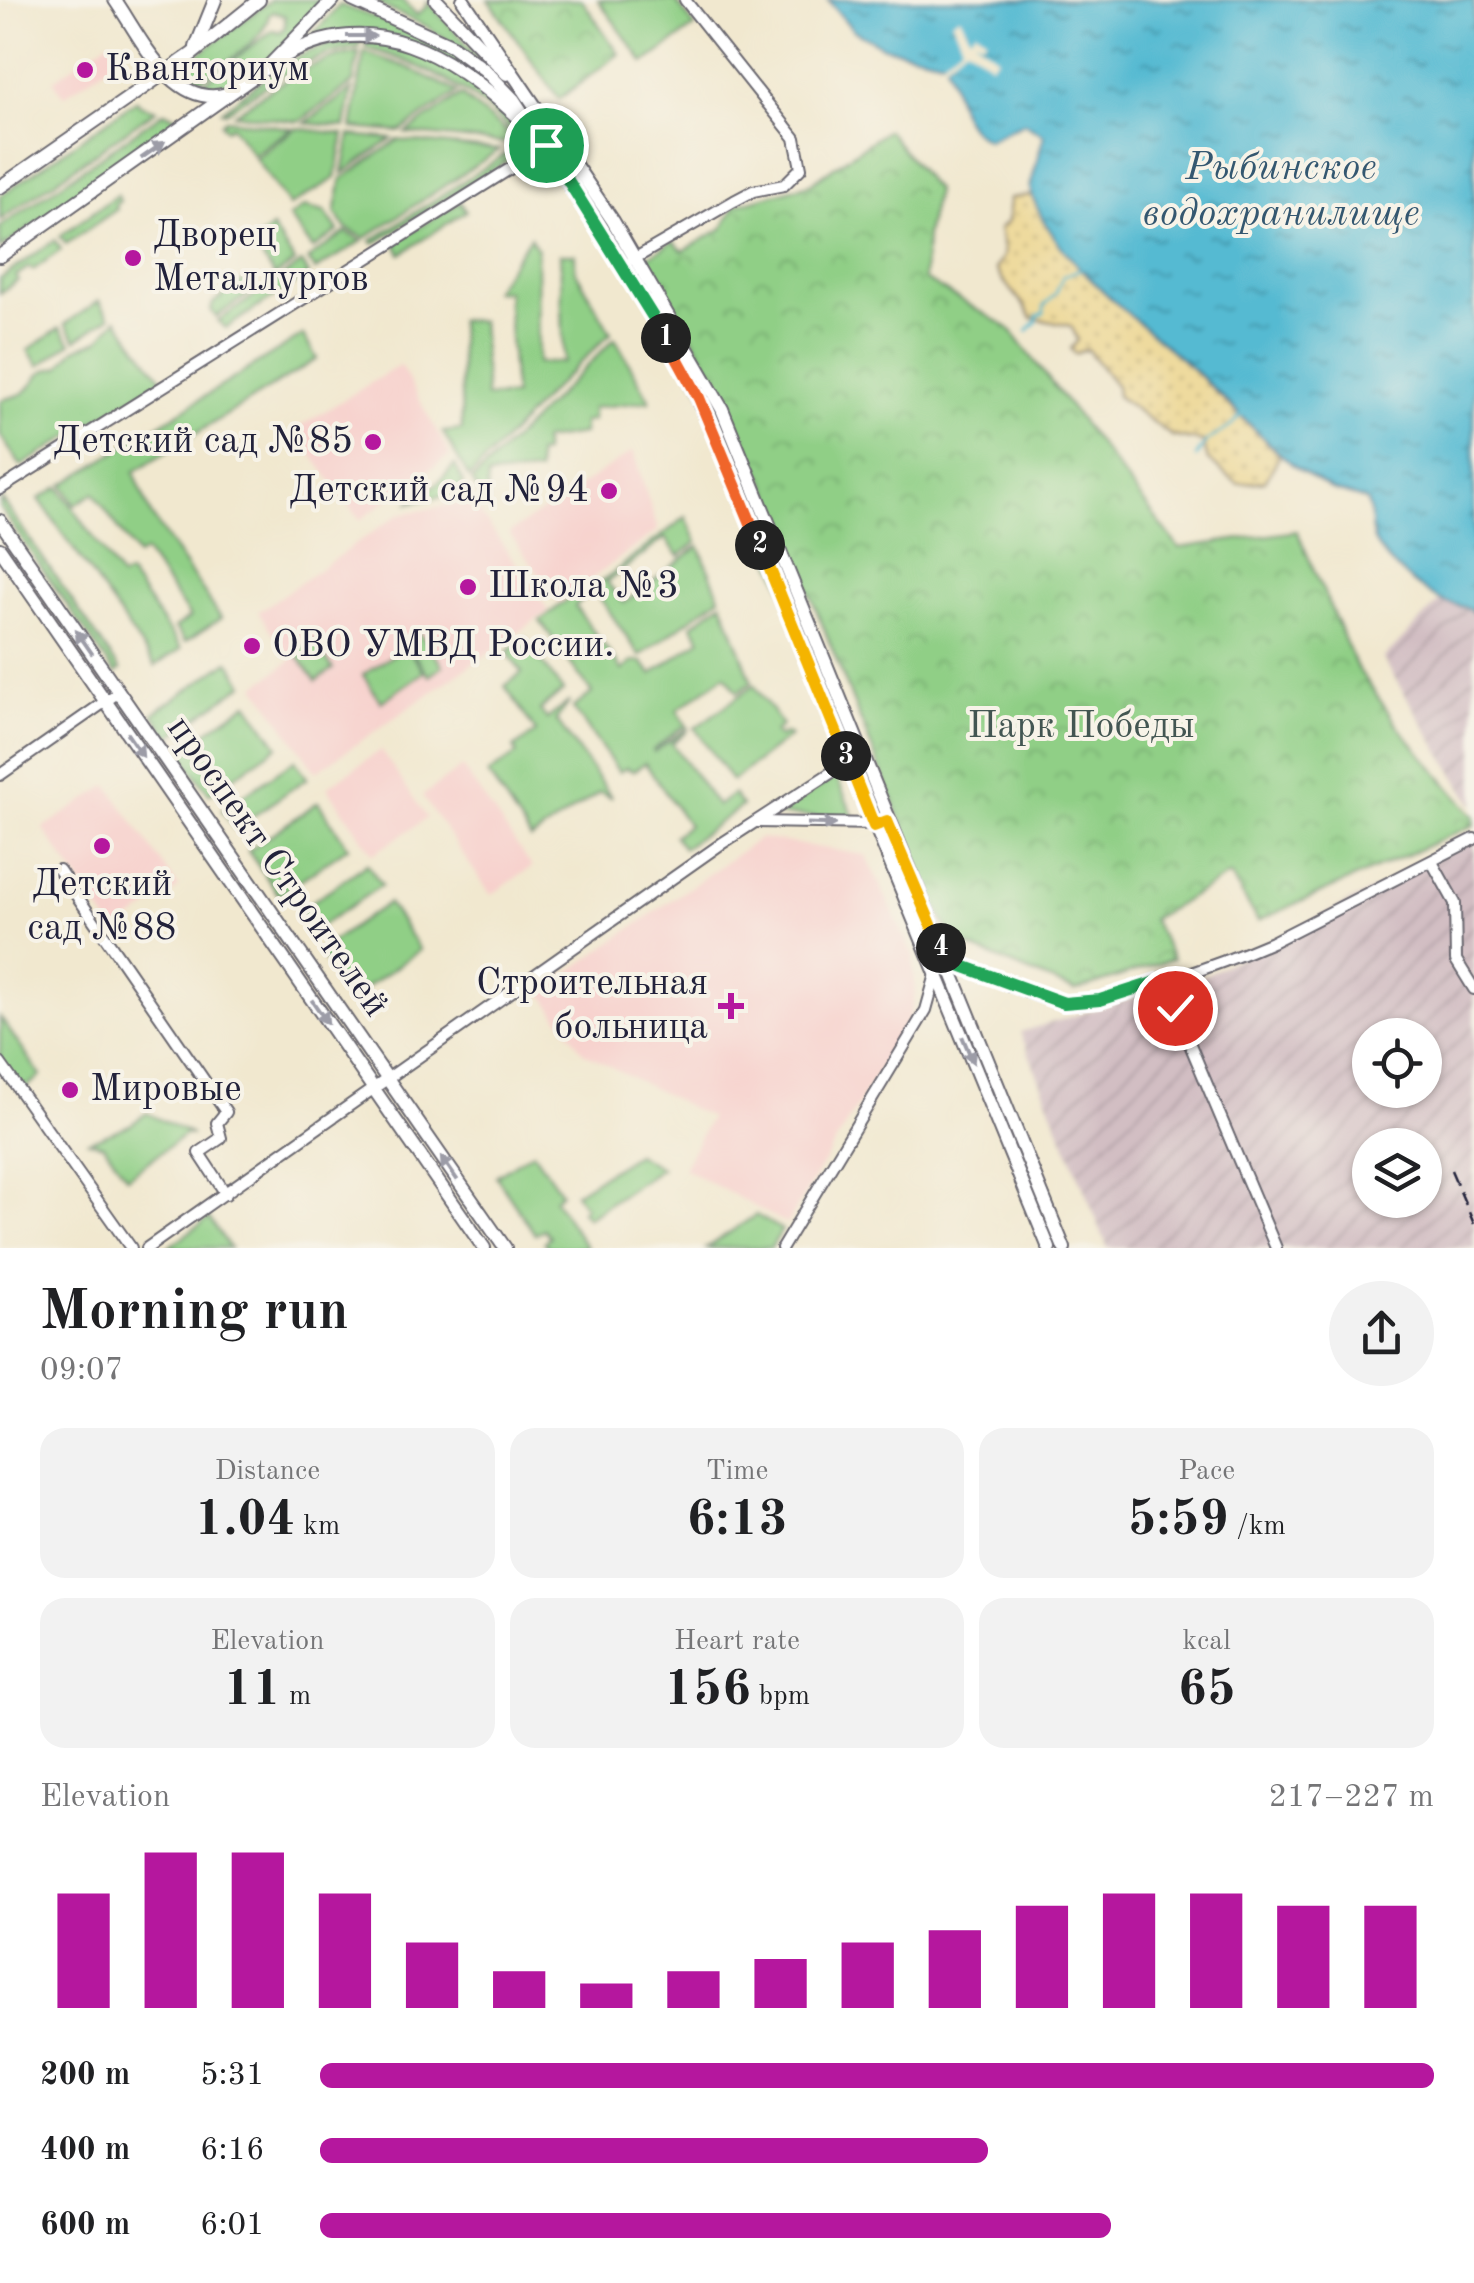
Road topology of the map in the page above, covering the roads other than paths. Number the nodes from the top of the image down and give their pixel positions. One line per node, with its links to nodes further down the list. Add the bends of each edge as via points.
1 (115, 0): 11 (main road)
2 (215, 0): 9 (main road)
3 (259, 0): 9 (main road)
4 (333, 0): 10 (main road)
5 (436, 0): 13 (main road)
6 (463, 0): 13 (main road)
7 (685, 0): 18 (street, via 794,138 801,168 784,186 734,200)
8 (358, 1): 15 (main road, via 467,56)
9 (192, 54): 11 (main road)
10 (270, 65): 12 (main road); 15 (main road, one-way to 15, via 337,37 397,40 475,79)
11 (166, 72): 12 (main road, via 196,94); 16 (main road)
12 (234, 92): 17 (main road, one-way to 12)
13 (533, 101): 14 (main road)
14 (558, 138): 15 (street); 18 (main road)
15 (544, 142): 19 (main road); 20 (street)
16 (0, 187)
17 (0, 256)
18 (637, 258): 19 (street); 25 (main road, via 722,409)
19 (623, 266): 25 (main road, via 699,398)
20 (0, 489)
21 (0, 521): 23 (main road, проспект Строителей, one-way to 21)
22 (0, 549): 24 (main road, проспект Строителей)
23 (119, 692): 24 (street); 37 (main road, проспект Строителей)
24 (105, 702): 26 (street); 38 (main road, проспект Строителей, one-way to 38)
25 (854, 757): 27 (street); 28 (main road)
26 (0, 775)
27 (756, 822): 28 (street, one-way to 28); 37 (street)
28 (881, 823): 32 (main road); 33 (main road)
29 (1474, 839): 30 (street)
30 (1432, 862): 34 (street, via 1272,942); 35 (street, via 1455,903 1456,960)
31 (59, 870): 39 (street, via 226,1112 217,1124 221,1138 199,1153)
32 (949, 967): 33 (street); 34 (street, via 957,964 1064,1003 1100,1000); 46 (main road)
33 (936, 974): 44 (street, via 926,1010); 45 (main road, one-way to 45)
34 (1156, 982): 47 (street, via 1175,1008)
35 (1474, 989)
36 (0, 1063): 40 (street)
37 (388, 1080): 38 (street); 43 (main road, проспект Строителей, one-way to 37)
38 (374, 1090): 39 (street); 42 (main road, проспект Строителей)
39 (226, 1194): 41 (street)
40 (131, 1248)
41 (148, 1248)
42 (484, 1248)
43 (505, 1248)
44 (782, 1248)
45 (1049, 1248)
46 (1064, 1248)
47 (1276, 1248)

